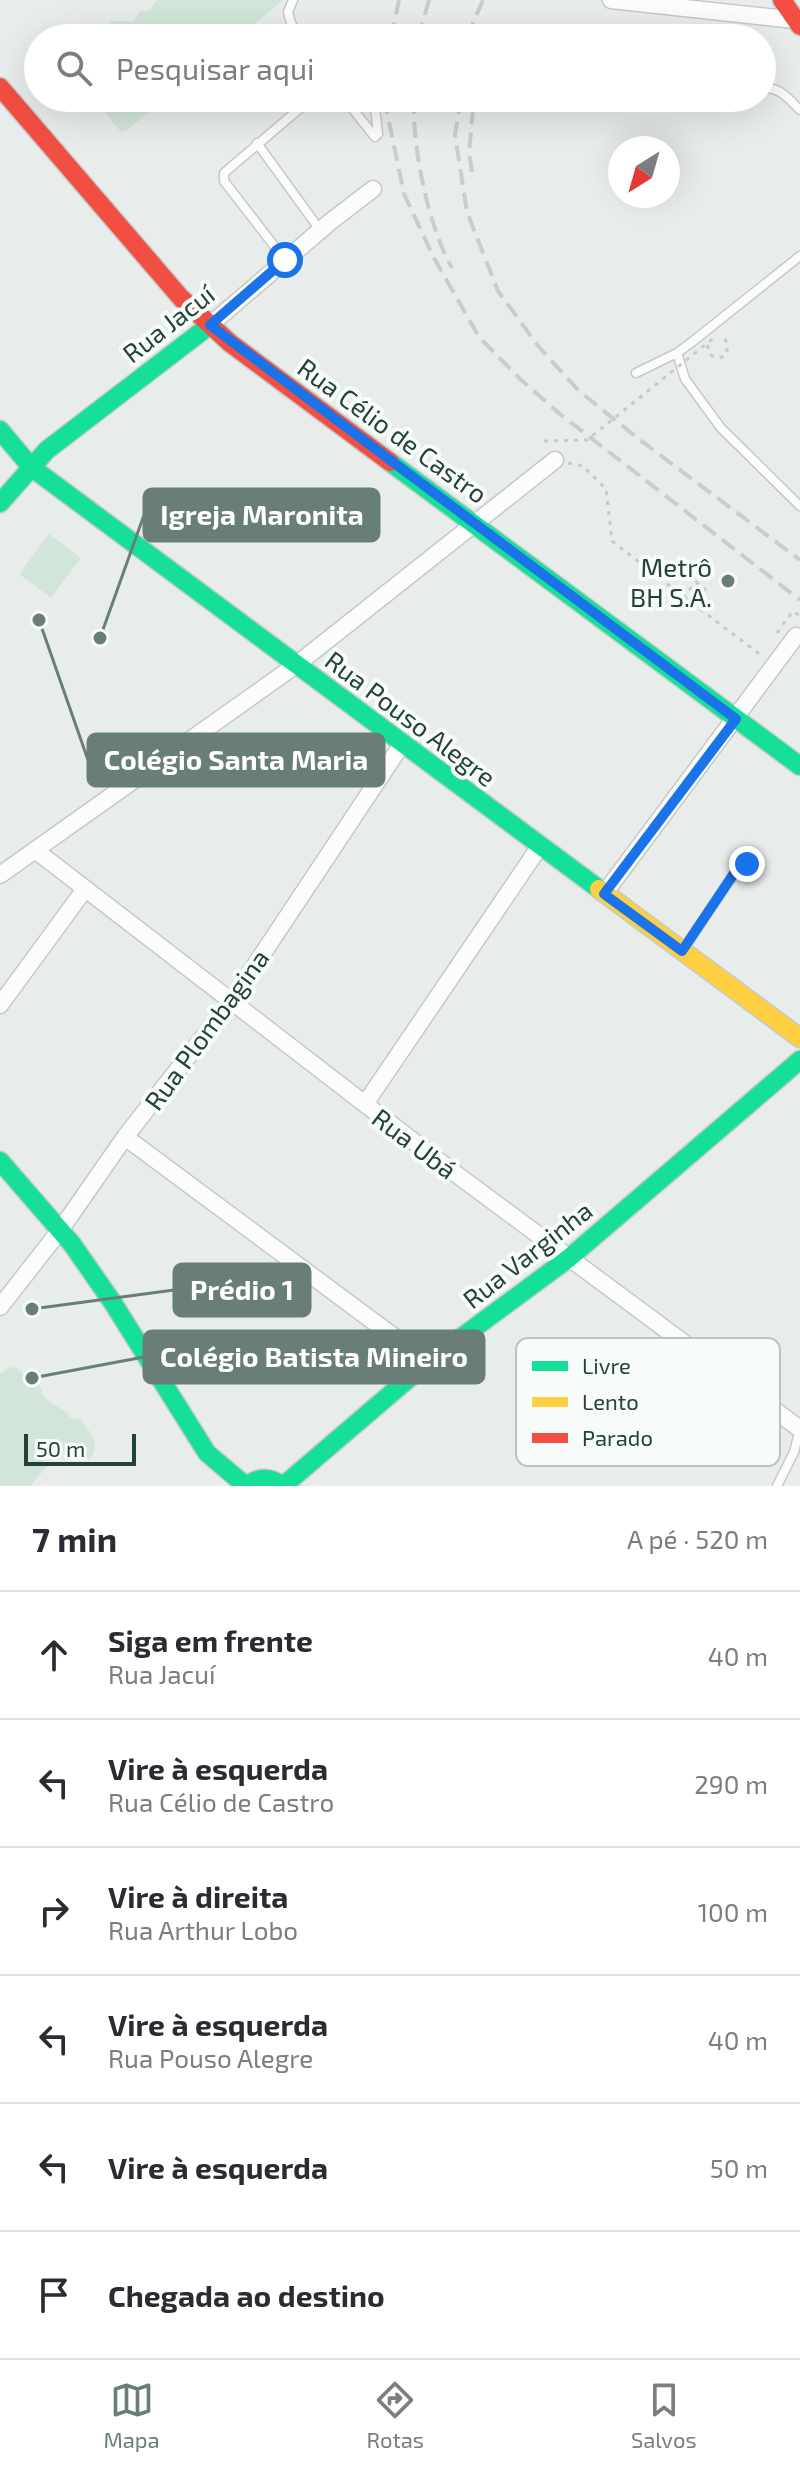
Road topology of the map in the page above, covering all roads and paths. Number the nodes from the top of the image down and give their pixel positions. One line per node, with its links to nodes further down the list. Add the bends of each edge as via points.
1 (293, 0): 5 (lane, via 288,12)
2 (611, 0): 4 (street)
3 (782, 0): 4 (street)
4 (798, 23)
5 (292, 24)
6 (0, 87): 17 (street, Rua Célio de Castro)
7 (776, 89): 8 (lane)
8 (800, 110)
9 (295, 112): 12 (lane)
10 (355, 112): 11 (lane, via 375,137)
11 (376, 112)
12 (257, 143): 14 (lane); 16 (lane, via 226,169 224,181)
13 (373, 189): 14 (street, Rua Jacuí)
14 (320, 230): 16 (street, Rua Jacuí)
15 (800, 256): 18 (lane)
16 (285, 260): 17 (street, Rua Jacuí)
17 (210, 325): 24 (street, Rua Jacuí); 27 (street, Rua Célio de Castro)
18 (713, 325): 19 (lane); 22 (path, bridge, via 707,348 713,357 723,357 728,345 715,337 587,440)
19 (677, 353): 20 (lane); 26 (lane, via 685,379 721,428)
20 (636, 373)
21 (0, 430): 24 (street, Rua Pouso Alegre)
22 (544, 441)
23 (555, 460): 27 (street); 29 (path, via 583,466 606,489 612,541)
24 (31, 467): 25 (street, Rua Jacuí); 34 (street, Rua Pouso Alegre)
25 (0, 503)
26 (800, 506)
27 (475, 522): 34 (street); 35 (street, Rua Célio de Castro)
28 (709, 593): 29 (path, via 696,582)
29 (684, 597): 33 (path)
30 (800, 616): 31 (path, via 793,611)
31 (777, 633)
32 (796, 636): 35 (street)
33 (761, 655)
34 (296, 665): 36 (street, Rua Pouso Alegre); 39 (street)
35 (736, 719): 37 (street, Rua Célio de Castro); 43 (street)
36 (402, 744): 38 (street, Rua Pouso Alegre); 45 (street, Rua Plombagina)
37 (800, 766)
38 (540, 846): 43 (street, Rua Pouso Alegre); 49 (street)
39 (35, 850): 41 (street); 42 (street, Rua Ubá)
40 (754, 865): 44 (lane, via 737,869)
41 (0, 875)
42 (85, 889): 45 (street, Rua Ubá); 46 (street)
43 (604, 894): 44 (street, Rua Pouso Alegre)
44 (682, 951): 47 (street, Rua Pouso Alegre)
45 (230, 1003): 49 (street, Rua Ubá); 50 (street, Rua Plombagina)
46 (0, 1005)
47 (800, 1038)
48 (800, 1060): 53 (street, Rua Varginha)
49 (365, 1104): 53 (street, Rua Ubá)
50 (125, 1137): 52 (street, Rua Plombagina); 56 (street)
51 (0, 1161): 52 (street)
52 (61, 1229): 54 (street, Rua Plombagina); 59 (street, via 188,1422)
53 (569, 1258): 55 (street, Rua Ubá); 56 (street, Rua Varginha)
54 (0, 1307)
55 (677, 1338)
56 (428, 1362): 60 (street, Rua Varginha)
57 (780, 1414): 58 (street, Rua Ubá)
58 (800, 1429): 61 (lane)
59 (250, 1484): 60 (street, via 271,1478)
60 (283, 1486)
61 (777, 1486)

